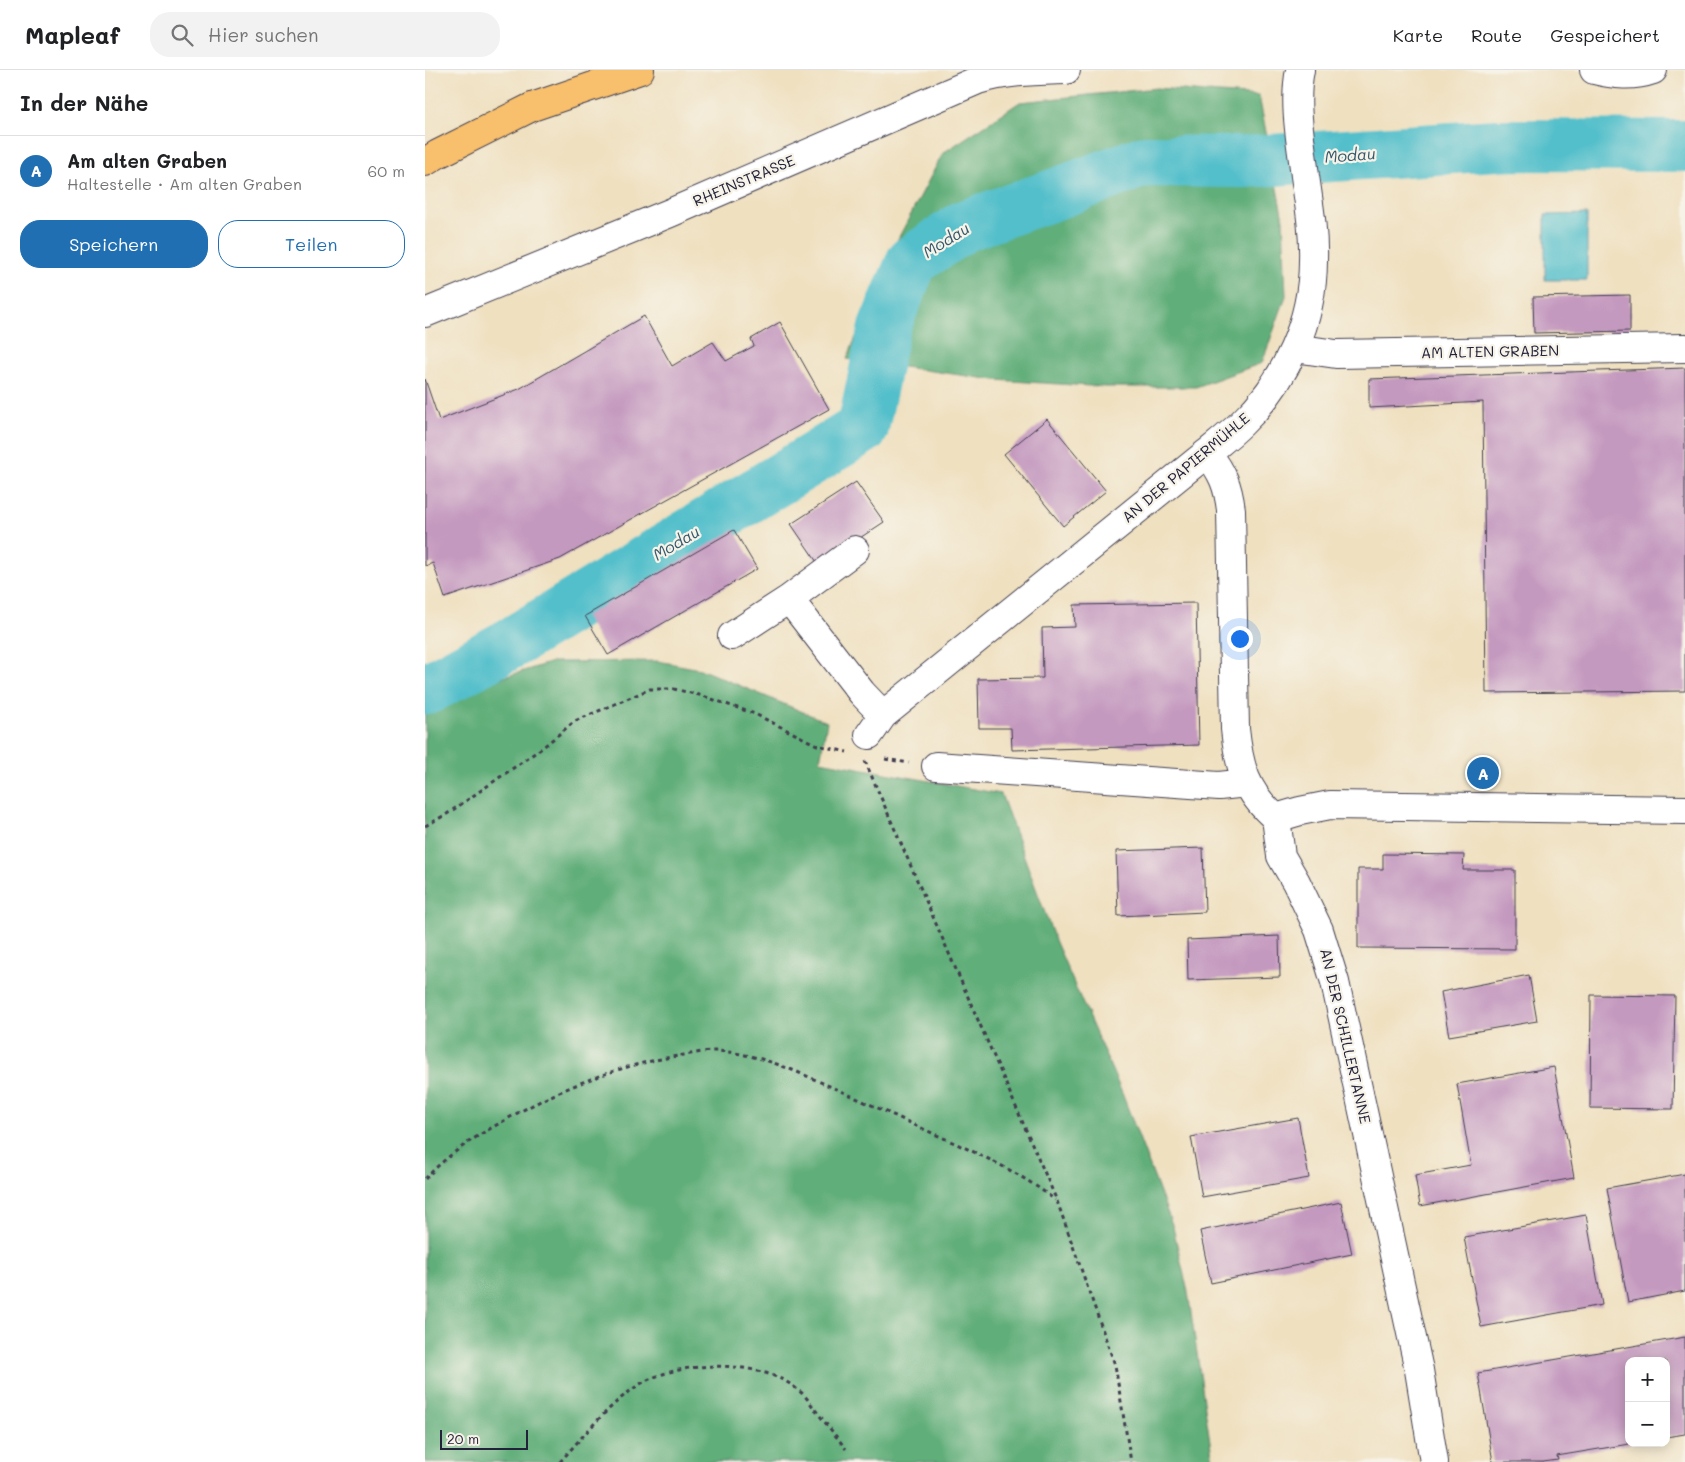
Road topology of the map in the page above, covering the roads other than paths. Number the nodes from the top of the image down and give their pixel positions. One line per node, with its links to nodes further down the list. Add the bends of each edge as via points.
1 (640, 70): 6 (main road, via 532,107)
2 (1066, 70): 7 (street, RHEINSTRASSE, via 996,74 978,80 670,213)
3 (1300, 70): 8 (street, AN DER PAPIERMÜHLE, via 1297,97 1299,127 1313,259 1306,318)
4 (1594, 70): 5 (street, via 1627,75)
5 (1653, 70)
6 (425, 162)
7 (425, 312)
8 (1295, 348): 9 (street, AM ALTEN GRABEN, via 1336,354); 10 (street, AN DER PAPIERMÜHLE, via 1267,394 1243,422)
9 (1685, 348)
10 (1207, 453): 12 (street, AN DER PAPIERMÜHLE, via 872,744 862,693); 15 (street, via 1228,486 1231,510 1235,729 1238,757)
11 (855, 550): 12 (street)
12 (789, 599): 13 (street)
13 (733, 636)
14 (937, 766): 15 (street, via 1219,786)
15 (1247, 783): 17 (street, via 1263,807)
16 (1685, 810): 17 (street, via 1330,805)
17 (1276, 818): 18 (street, AN DER SCHILLERTANNE, via 1281,856 1319,930 1335,982 1419,1370)
18 (1433, 1462)

